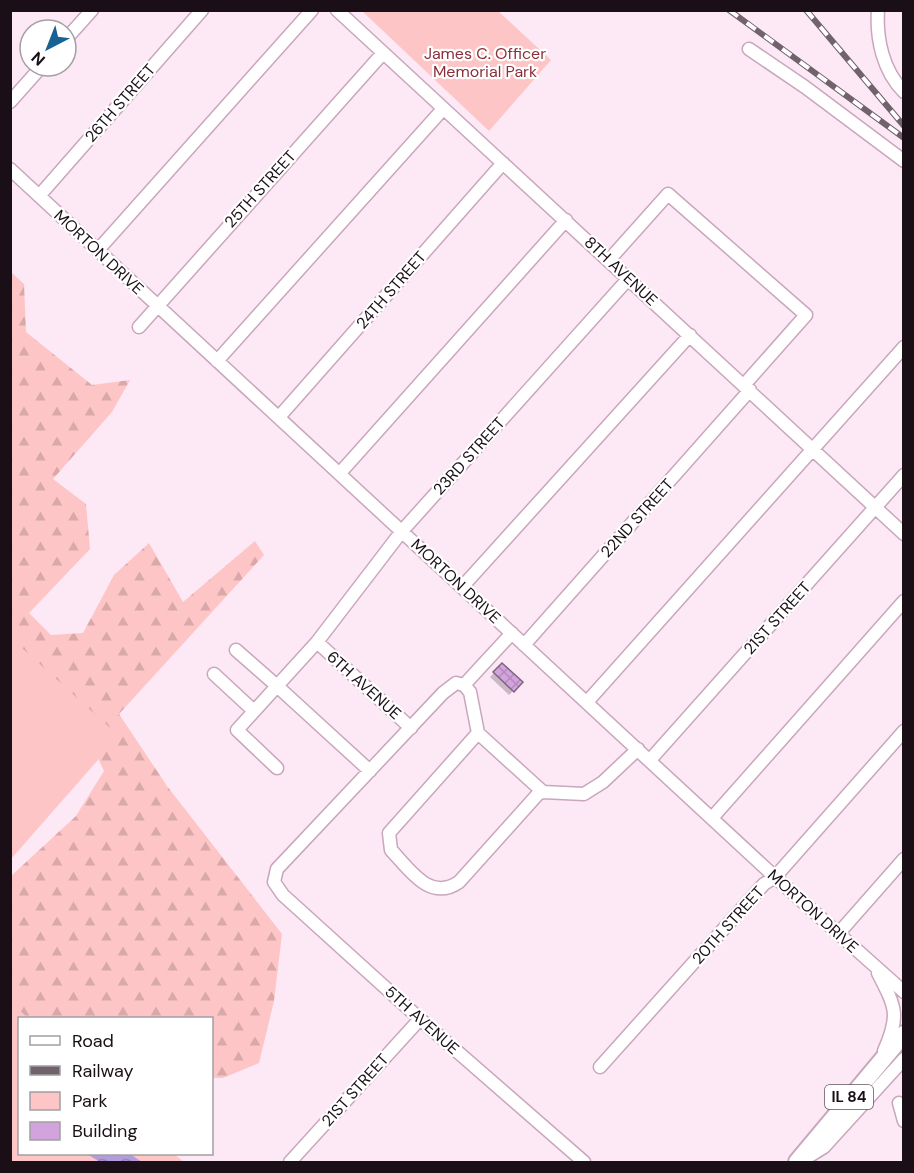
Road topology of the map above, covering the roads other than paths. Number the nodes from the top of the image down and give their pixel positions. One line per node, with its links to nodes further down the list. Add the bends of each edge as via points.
1 (92, 10): 6 (street)
2 (202, 10): 16 (street, 26TH STREET)
3 (312, 10): 18 (street)
4 (337, 10): 8 (street, 8TH AVENUE)
5 (879, 10): 10 (street, via 881,48)
6 (78, 26)
7 (749, 49): 13 (street)
8 (383, 53): 12 (street, 8TH AVENUE); 21 (street, 25TH STREET)
9 (31, 78): 11 (street)
10 (903, 92)
11 (10, 102)
12 (443, 108): 14 (street, 8TH AVENUE); 25 (street)
13 (903, 161)
14 (503, 163): 17 (street, 8TH AVENUE); 27 (street, 24TH STREET)
15 (10, 169): 16 (street, MORTON DRIVE)
16 (39, 196): 18 (street, MORTON DRIVE)
17 (566, 220): 19 (street, 8TH AVENUE); 29 (street)
18 (98, 250): 21 (street, MORTON DRIVE)
19 (609, 260): 20 (street, 8TH AVENUE); 26 (street, 22ND STREET, via 668,194 806,315)
20 (629, 278): 23 (street, 8TH AVENUE); 32 (street, 23RD STREET)
21 (156, 305): 22 (street, 25TH STREET); 25 (street, MORTON DRIVE)
22 (139, 327)
23 (690, 335): 26 (street, 8TH AVENUE); 34 (street)
24 (903, 347): 28 (street)
25 (218, 361): 27 (street, MORTON DRIVE)
26 (747, 387): 28 (street, 8TH AVENUE); 38 (street, 22ND STREET)
27 (279, 417): 29 (street, MORTON DRIVE)
28 (813, 449): 31 (street, 8TH AVENUE); 43 (street)
29 (340, 473): 32 (street, MORTON DRIVE)
30 (903, 475): 31 (street, 21ST STREET)
31 (876, 508): 33 (street, 8TH AVENUE); 49 (street, 21ST STREET)
32 (402, 531): 34 (street, MORTON DRIVE); 37 (street, 23RD STREET)
33 (903, 534)
34 (463, 586): 36 (street, MORTON DRIVE)
35 (903, 601): 53 (street)
36 (512, 633): 38 (street, MORTON DRIVE); 41 (street)
37 (317, 642): 42 (street, 23RD STREET); 45 (street, 6TH AVENUE)
38 (525, 645): 43 (street, MORTON DRIVE)
39 (237, 650): 42 (street)
40 (214, 674): 44 (street)
41 (464, 685): 45 (street, via 456,683 450,687); 47 (street, via 470,692)
42 (278, 686): 44 (street, 23RD STREET); 51 (street)
43 (587, 702): 48 (street, MORTON DRIVE)
44 (254, 711): 50 (street, 23RD STREET, via 237,730)
45 (411, 728): 51 (street)
46 (903, 731): 55 (street, 20TH STREET)
47 (478, 733): 52 (street); 52 (street, via 389,833 391,850 407,868 430,888 453,886)
48 (638, 749): 49 (street, MORTON DRIVE); 52 (street, via 584,794)
49 (650, 760): 53 (street, MORTON DRIVE)
50 (277, 768)
51 (370, 771): 60 (street, 5TH AVENUE, via 277,870 274,882)
52 (543, 792)
53 (712, 818): 55 (street, MORTON DRIVE)
54 (903, 859): 56 (street)
55 (775, 877): 56 (street, MORTON DRIVE); 64 (street, 20TH STREET, via 764,884)
56 (838, 934): 57 (street, MORTON DRIVE)
57 (877, 969): 58 (street); 59 (street, MORTON DRIVE); 63 (street, via 896,1011 895,1027)
58 (903, 982)
59 (903, 992)
60 (420, 1019): 67 (street, 21ST STREET); 68 (street, 5TH AVENUE)
61 (903, 1034): 63 (main road, IL 84)
62 (903, 1059): 69 (street, via 824,1147)
63 (881, 1060): 69 (main road, IL 84)
64 (600, 1067)
65 (899, 1103): 66 (street)
66 (903, 1121)
67 (290, 1162)
68 (584, 1162)
69 (798, 1162)

